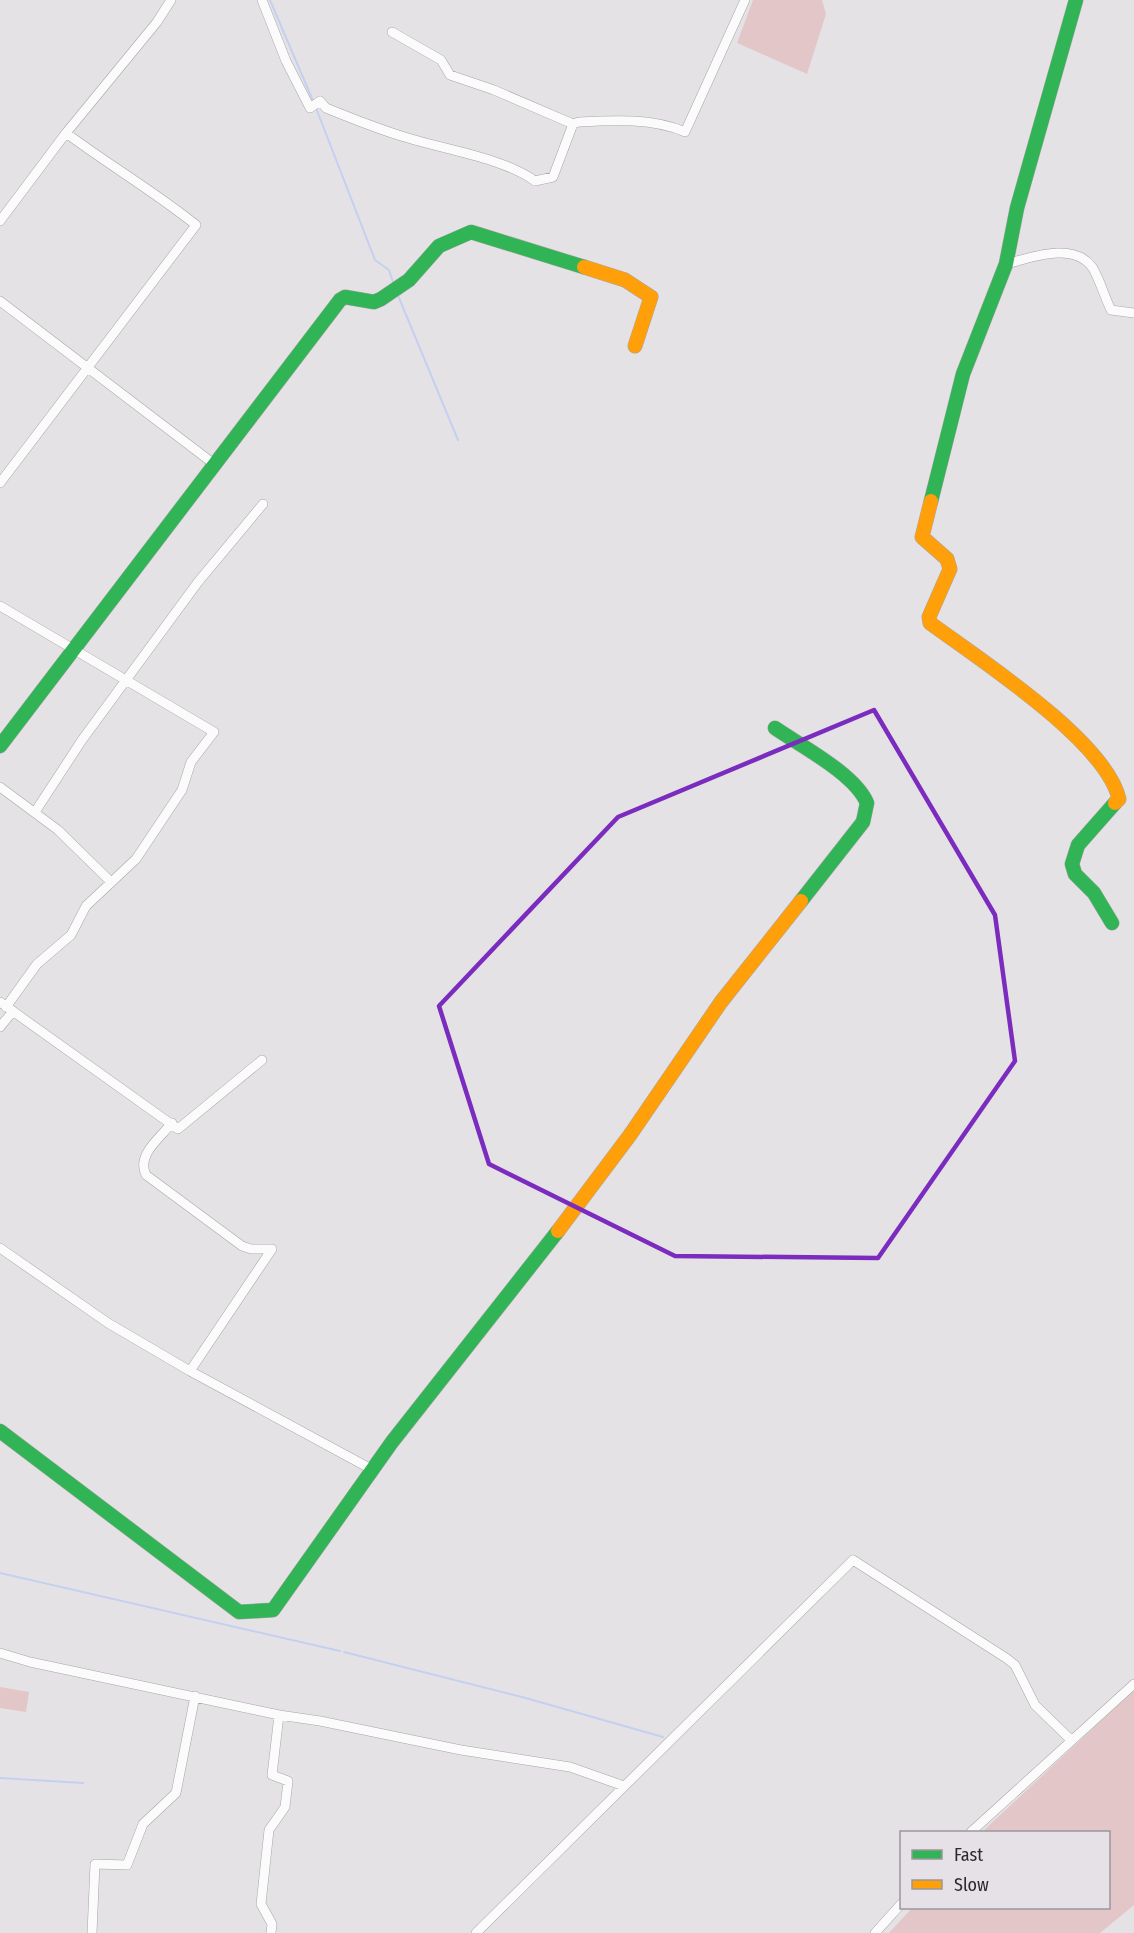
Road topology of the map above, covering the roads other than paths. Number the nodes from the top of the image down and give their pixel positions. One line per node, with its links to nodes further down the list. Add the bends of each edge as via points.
1 (171, 0): 7 (street)
2 (262, 0): 6 (street, via 309,108 320,102 379,129 524,172 536,181 553,177)
3 (745, 0): 6 (street, via 685,132 672,126 622,121)
4 (1076, 0): 9 (street, via 1017,208)
5 (392, 32): 6 (street, via 441,60 450,75)
6 (573, 124)
7 (66, 133): 8 (street); 13 (street, via 196,225)
8 (0, 221)
9 (1006, 264): 11 (street, via 1037,255 1075,256 1094,268 1111,310); 25 (street, via 963,374 922,537 947,559 950,569 928,621 1066,724 1116,785 1119,799 1078,845 1072,864 1075,874 1094,893)
10 (0, 301): 13 (street)
11 (1134, 313)
12 (635, 346): 14 (street, via 651,297 625,280 471,232 439,246 419,271 374,302 345,297 335,303)
13 (88, 367): 14 (street); 15 (street)
14 (214, 464): 18 (street)
15 (0, 483)
16 (263, 504): 19 (street, via 198,582)
17 (0, 606): 18 (street)
18 (73, 649): 19 (street); 21 (street)
19 (128, 681): 23 (street, via 82,740); 24 (street, via 214,732 191,762 182,790 136,858)
20 (775, 728): 33 (street, via 862,794 867,805 863,822 721,1002 630,1135 514,1290)
21 (0, 746)
22 (0, 787): 23 (street)
23 (35, 812): 24 (street, via 80,849)
24 (111, 882): 26 (street, via 86,906 71,935 32,971)
25 (1112, 923)
26 (6, 1007): 27 (street); 29 (street)
27 (0, 1027)
28 (262, 1060): 29 (street, via 178,1129)
29 (172, 1123): 31 (street, via 144,1156 147,1175 242,1246 272,1249)
30 (0, 1248): 31 (street, via 74,1302)
31 (190, 1371): 33 (street)
32 (0, 1431): 33 (street, via 239,1612 273,1610)
33 (372, 1470)
34 (0, 1653): 36 (street)
35 (1134, 1684): 38 (street)
36 (195, 1696): 37 (street); 42 (street, via 176,1794 143,1824 127,1865 95,1864)
37 (279, 1715): 39 (street, via 570,1767); 43 (street, via 272,1775 288,1781 285,1807 268,1830 261,1904 272,1924)
38 (1071, 1740): 39 (street, via 1035,1705 1015,1665 853,1560); 40 (street)
39 (624, 1786): 44 (street)
40 (974, 1831)
41 (900, 1905): 45 (street)
42 (93, 1933)
43 (271, 1933)
44 (476, 1933)
45 (875, 1933)

